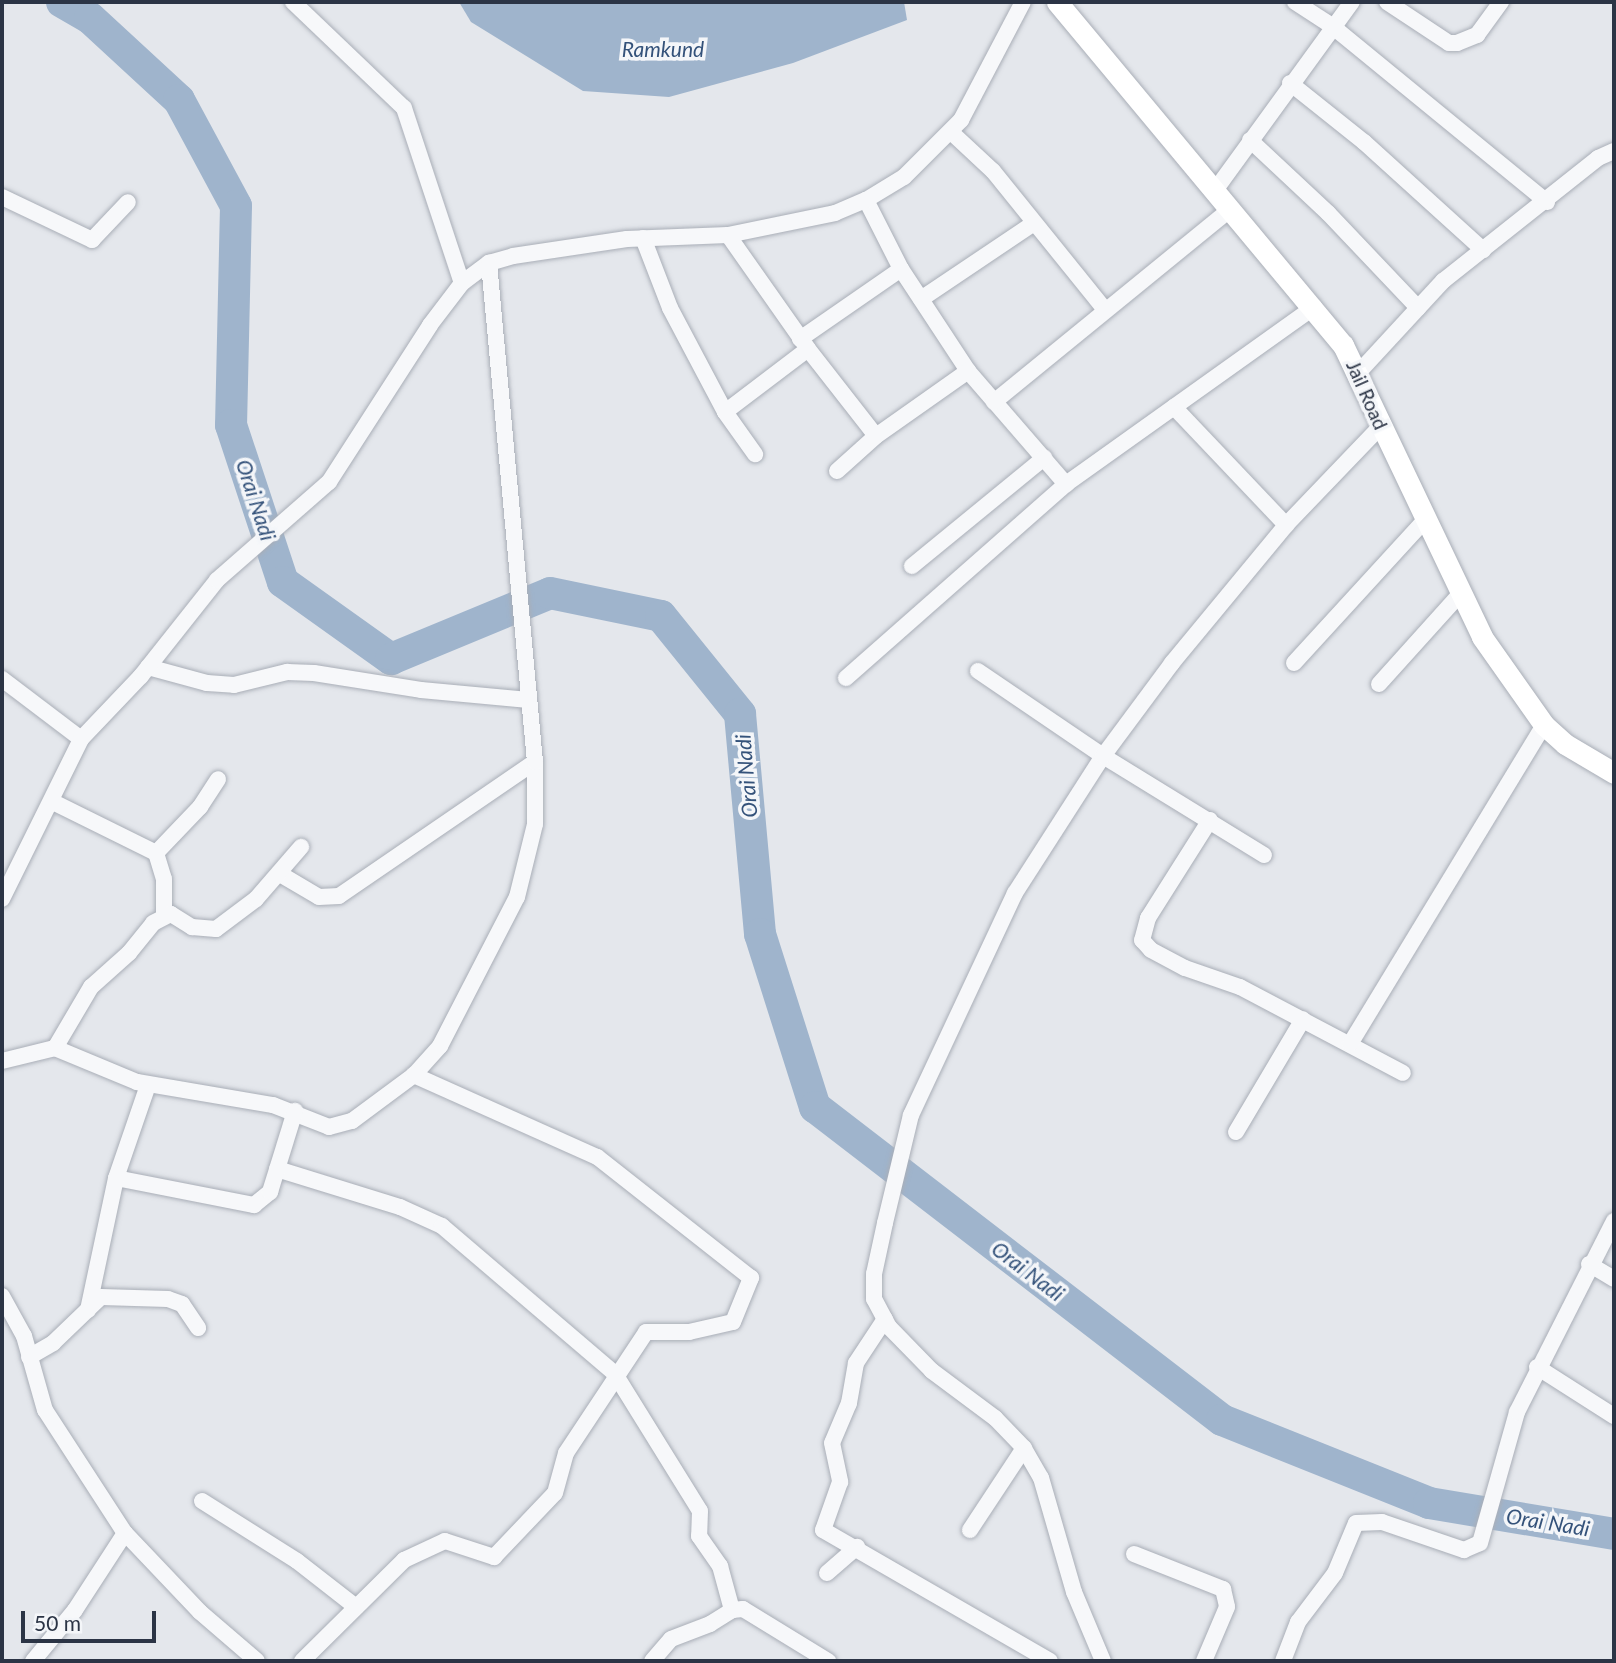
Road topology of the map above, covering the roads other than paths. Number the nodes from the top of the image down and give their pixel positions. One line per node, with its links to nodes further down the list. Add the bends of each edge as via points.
1 (293, 2): 25 (street, via 404,108)
2 (1023, 2): 10 (street, via 984,80)
3 (1057, 2): 13 (street, Jail Road)
4 (1295, 2): 8 (street)
5 (1352, 2): 8 (street)
6 (1387, 2): 7 (street, via 1449,43 1457,43 1476,35)
7 (1501, 2)
8 (1332, 26): 9 (street); 17 (street)
9 (1290, 83): 11 (street); 22 (street, via 1364,142)
10 (951, 132): 15 (street, via 904,177); 19 (street, via 993,171)
11 (1250, 140): 13 (street); 28 (street, via 1328,213)
12 (1613, 150): 17 (street)
13 (1216, 189): 18 (street, Jail Road)
14 (2, 197): 16 (street, via 92,240)
15 (866, 200): 20 (street, via 835,213); 24 (street)
16 (128, 202)
17 (1547, 202): 22 (street)
18 (1230, 209): 27 (street, Jail Road); 29 (street)
19 (1034, 223): 26 (street); 29 (street)
20 (729, 235): 21 (street); 30 (street)
21 (643, 239): 23 (street); 35 (street, via 670,307)
22 (1483, 250): 28 (street, via 1443,281)
23 (489, 263): 25 (street); 52 (street)
24 (901, 269): 26 (street); 30 (street)
25 (462, 283): 47 (street, via 430,324 370,423 311,502 232,568)
26 (921, 299): 31 (street)
27 (1314, 307): 32 (street, Jail Road); 34 (street)
28 (1418, 308): 32 (street)
29 (1105, 310): 33 (street)
30 (804, 344): 35 (street); 37 (street)
31 (968, 371): 33 (street); 37 (street)
32 (1359, 372): 36 (street, Jail Road)
33 (995, 402): 39 (street)
34 (1174, 407): 41 (street); 43 (street)
35 (725, 412): 38 (street)
36 (1381, 426): 42 (street, Jail Road); 43 (street)
37 (876, 436): 40 (street)
38 (755, 454)
39 (1044, 458): 41 (street); 44 (street)
40 (837, 471)
41 (1066, 484): 49 (street)
42 (1424, 520): 45 (street, Jail Road); 46 (street)
43 (1286, 524): 55 (street)
44 (912, 566)
45 (1460, 594): 51 (street); 53 (street, Jail Road, via 1482,637)
46 (1294, 663)
47 (148, 667): 52 (street, via 207,683 234,685 287,672 314,673 421,690); 54 (street)
48 (978, 671): 55 (street)
49 (846, 678)
50 (2, 680): 54 (street)
51 (1379, 684)
52 (529, 700): 56 (street)
53 (1544, 725): 57 (street, Jail Road, via 1565,744); 68 (street)
54 (81, 739): 59 (street)
55 (1103, 756): 60 (street); 83 (street, via 1015,893 911,1115 874,1287 874,1299)
56 (535, 762): 64 (street, via 339,896 318,897); 72 (street, via 535,824 517,897 440,1045)
57 (1614, 773)
58 (218, 779): 62 (street, via 200,807)
59 (53, 802): 62 (street); 65 (street)
60 (1210, 820): 63 (street); 67 (street, via 1148,918 1142,940 1185,968 1240,987)
61 (301, 847): 64 (street)
62 (156, 853): 66 (street, via 164,879)
63 (1264, 855)
64 (280, 874): 66 (street, via 216,929 192,927 171,914)
65 (2, 899)
66 (164, 915): 69 (street, via 92,987)
67 (1303, 1019): 68 (street); 75 (street)
68 (1350, 1044): 71 (street)
69 (55, 1048): 70 (street); 73 (street)
70 (2, 1061)
71 (1403, 1073)
72 (414, 1075): 74 (street, via 341,1126 328,1128); 87 (street, via 597,1157 751,1278 733,1322 690,1332 646,1332)
73 (148, 1085): 74 (street); 77 (street)
74 (295, 1111): 76 (street)
75 (1236, 1132)
76 (277, 1169): 77 (street, via 270,1192 254,1205); 87 (street, via 400,1207 442,1226)
77 (116, 1178): 82 (street)
78 (1614, 1221): 79 (street)
79 (1590, 1264): 80 (street); 86 (street)
80 (1614, 1279)
81 (2, 1296): 85 (street, via 24,1336)
82 (88, 1310): 84 (street, via 102,1297 168,1299 182,1304); 85 (street, via 53,1343)
83 (885, 1319): 89 (street, via 932,1371 995,1418); 93 (street, via 856,1363 849,1403 832,1443 840,1482 823,1530)
84 (198, 1328)
85 (29, 1357): 92 (street, via 46,1410)
86 (1537, 1367): 88 (street); 106 (street, via 1517,1412 1480,1543 1464,1550 1382,1522 1356,1523 1335,1573 1298,1622)
87 (615, 1374): 96 (street, via 566,1453 555,1493 494,1557 445,1541 404,1560); 97 (street, via 700,1511 699,1536 720,1566)
88 (1614, 1416)
89 (1024, 1448): 91 (street); 104 (street, via 1041,1478 1074,1592)
90 (202, 1502): 96 (street, via 297,1561)
91 (970, 1530)
92 (125, 1533): 98 (street, via 75,1610); 99 (street, via 200,1612)
93 (857, 1547): 95 (street); 103 (street)
94 (1134, 1554): 105 (street, via 1223,1589 1227,1606)
95 (827, 1573)
96 (356, 1607): 100 (street)
97 (732, 1610): 101 (street, via 671,1639); 102 (street, via 759,1616)
98 (33, 1661)
99 (257, 1661)
100 (302, 1661)
101 (652, 1661)
102 (828, 1661)
103 (1050, 1661)
104 (1103, 1661)
105 (1204, 1661)
106 (1283, 1661)

